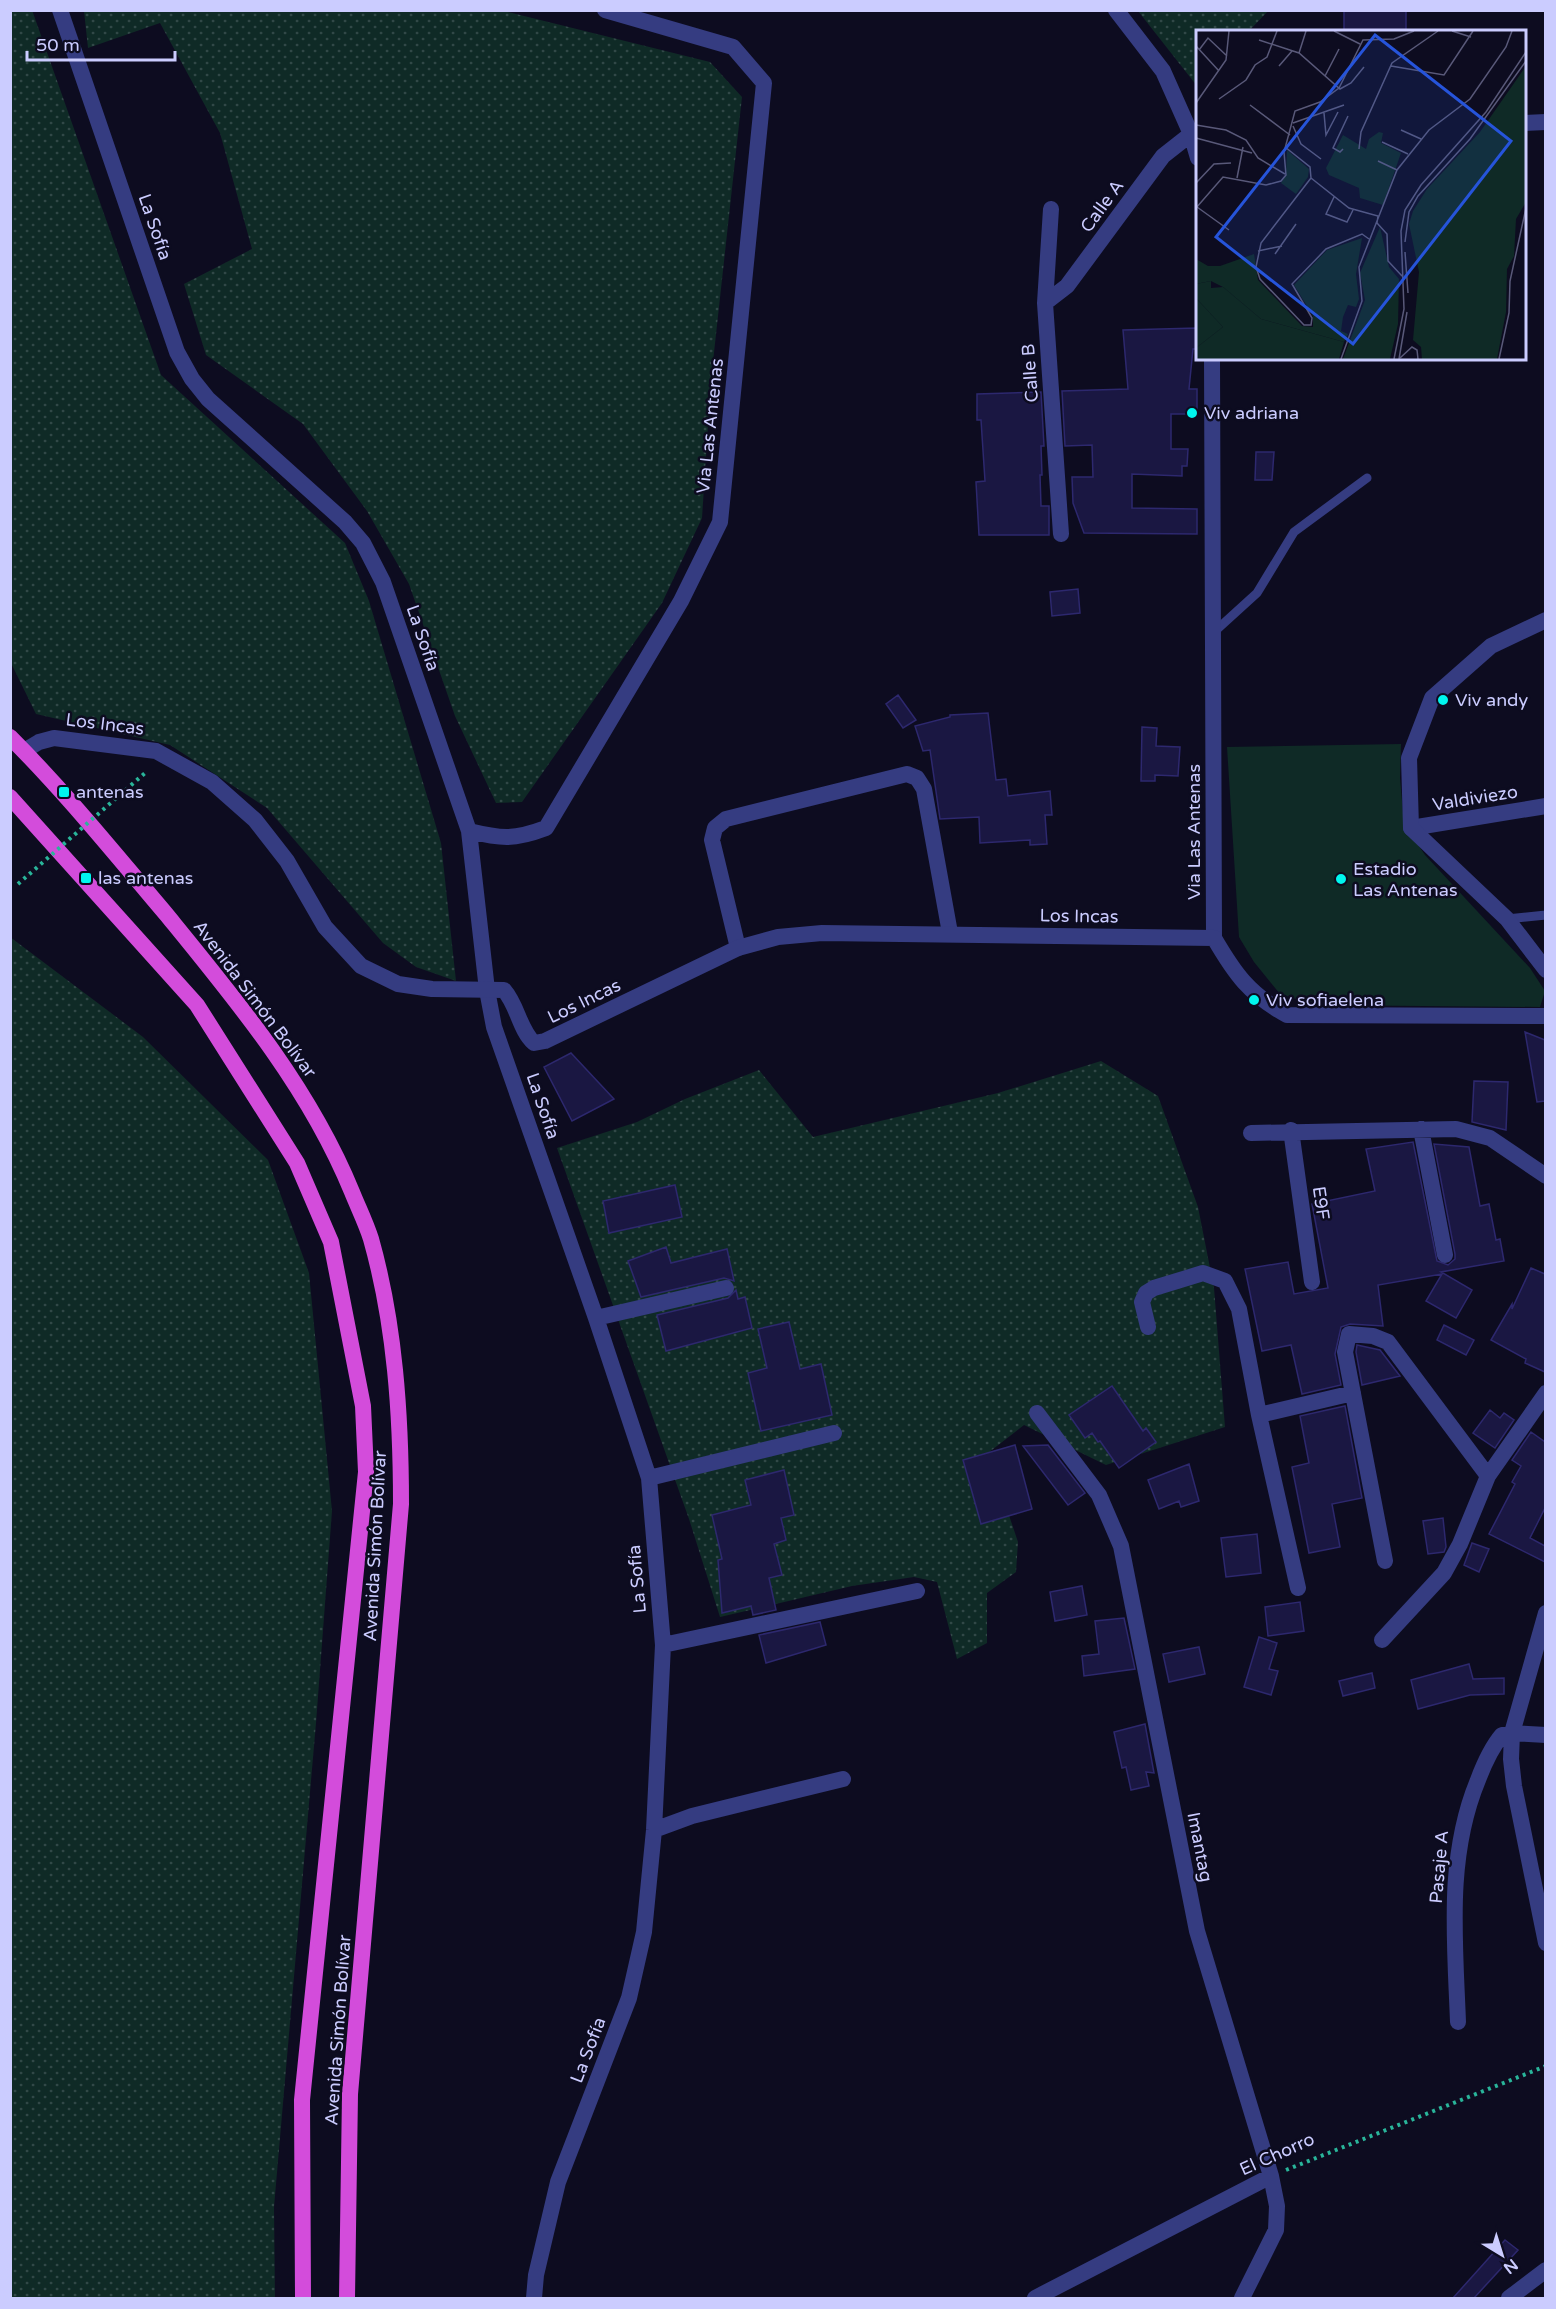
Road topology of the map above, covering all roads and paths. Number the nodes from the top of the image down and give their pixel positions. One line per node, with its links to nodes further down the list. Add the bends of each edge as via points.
1 (60, 10): 21 (street, La Sofía, via 177,352 208,399 345,522 374,562)
2 (605, 10): 21 (street, Via Las Antenas, via 733,47 764,83 720,522 681,601 546,828 510,838)
3 (1116, 10): 6 (street, via 1163,71)
4 (1545, 122): 5 (street)
5 (1526, 123)
6 (1191, 134): 7 (street); 9 (street, Calle A, via 1163,156 1067,286)
7 (1196, 154)
8 (1052, 209): 9 (street, Calle B)
9 (1045, 303): 12 (street, Calle B)
10 (1212, 360): 14 (street, Via Las Antenas)
11 (1367, 478): 14 (lane, via 1294,532 1257,593)
12 (1061, 534)
13 (1545, 620): 20 (street, via 1491,646 1432,698 1409,758)
14 (1213, 633): 26 (street, Via Las Antenas)
15 (10, 736): 16 (highway, Avenida Simón Bolívar)
16 (24, 751): 29 (street, Los Incas, via 54,738 156,751 212,782 255,820 287,861 325,927 361,966 398,984); 63 (highway, Avenida Simón Bolívar, via 64,792 284,1064 334,1149 373,1249 401,1419 401,1504 350,2094)
17 (145, 773): 22 (path, bridge)
18 (10, 797): 62 (highway, Avenida Simón Bolívar, via 197,1005 297,1163 331,1242 350,1329 363,1406 366,1473 302,2100)
19 (1545, 806): 20 (street, Valdiviezo)
20 (1411, 828): 24 (street)
21 (469, 831): 29 (street, La Sofía)
22 (18, 884)
23 (1545, 915): 24 (lane)
24 (1507, 919): 28 (street)
25 (950, 933): 26 (street, Los Incas); 27 (street, Los Incas, via 822,933 778,937); 27 (street, via 924,789 918,778 907,774 726,819 715,828 712,840)
26 (1214, 938): 30 (street, via 1241,981 1260,1000 1287,1015)
27 (738, 948): 29 (street, Los Incas, via 534,1043 526,1035 504,990)
28 (1545, 970)
29 (486, 990): 38 (street, La Sofía, via 494,1027)
30 (1545, 1016)
31 (1421, 1129): 32 (street); 34 (street, via 1442,1127 1481,1134); 35 (street)
32 (1291, 1130): 33 (street); 36 (street, E9F)
33 (1251, 1133)
34 (1545, 1176)
35 (1445, 1255)
36 (1312, 1282)
37 (726, 1288): 38 (street)
38 (596, 1318): 46 (street, La Sofía)
39 (1148, 1327): 43 (street, via 1142,1302 1154,1288 1203,1273 1225,1281 1239,1309)
40 (1353, 1393): 43 (street); 45 (street, via 1345,1352 1349,1334 1388,1342); 47 (street)
41 (1545, 1394): 45 (street)
42 (1037, 1413): 60 (street, Imantag, via 1099,1495 1121,1545 1197,1931)
43 (1259, 1415): 48 (street)
44 (834, 1433): 46 (street)
45 (1488, 1476): 51 (street, via 1444,1573)
46 (649, 1478): 52 (street, La Sofía)
47 (1385, 1561)
48 (1298, 1588)
49 (917, 1591): 52 (street)
50 (1545, 1613): 53 (street)
51 (1382, 1640)
52 (663, 1645): 56 (street, La Sofía)
53 (1512, 1733): 54 (street); 57 (street, via 1514,1786); 58 (street, Pasaje A, via 1502,1735 1490,1754 1472,1794 1460,1838 1454,1922)
54 (1545, 1735)
55 (843, 1779): 56 (street, via 692,1816)
56 (654, 1830): 64 (street, La Sofía, via 644,1932 629,1998 558,2182)
57 (1545, 1943)
58 (1458, 2022)
59 (1545, 2066): 60 (path, El Chorro)
60 (1271, 2176): 65 (street, El Chorro); 66 (street, Imantag, via 1277,2206 1276,2230)
61 (1545, 2270): 67 (street)
62 (303, 2298)
63 (347, 2298)
64 (534, 2298)
65 (1035, 2298)
66 (1242, 2298)
67 (1509, 2298)

